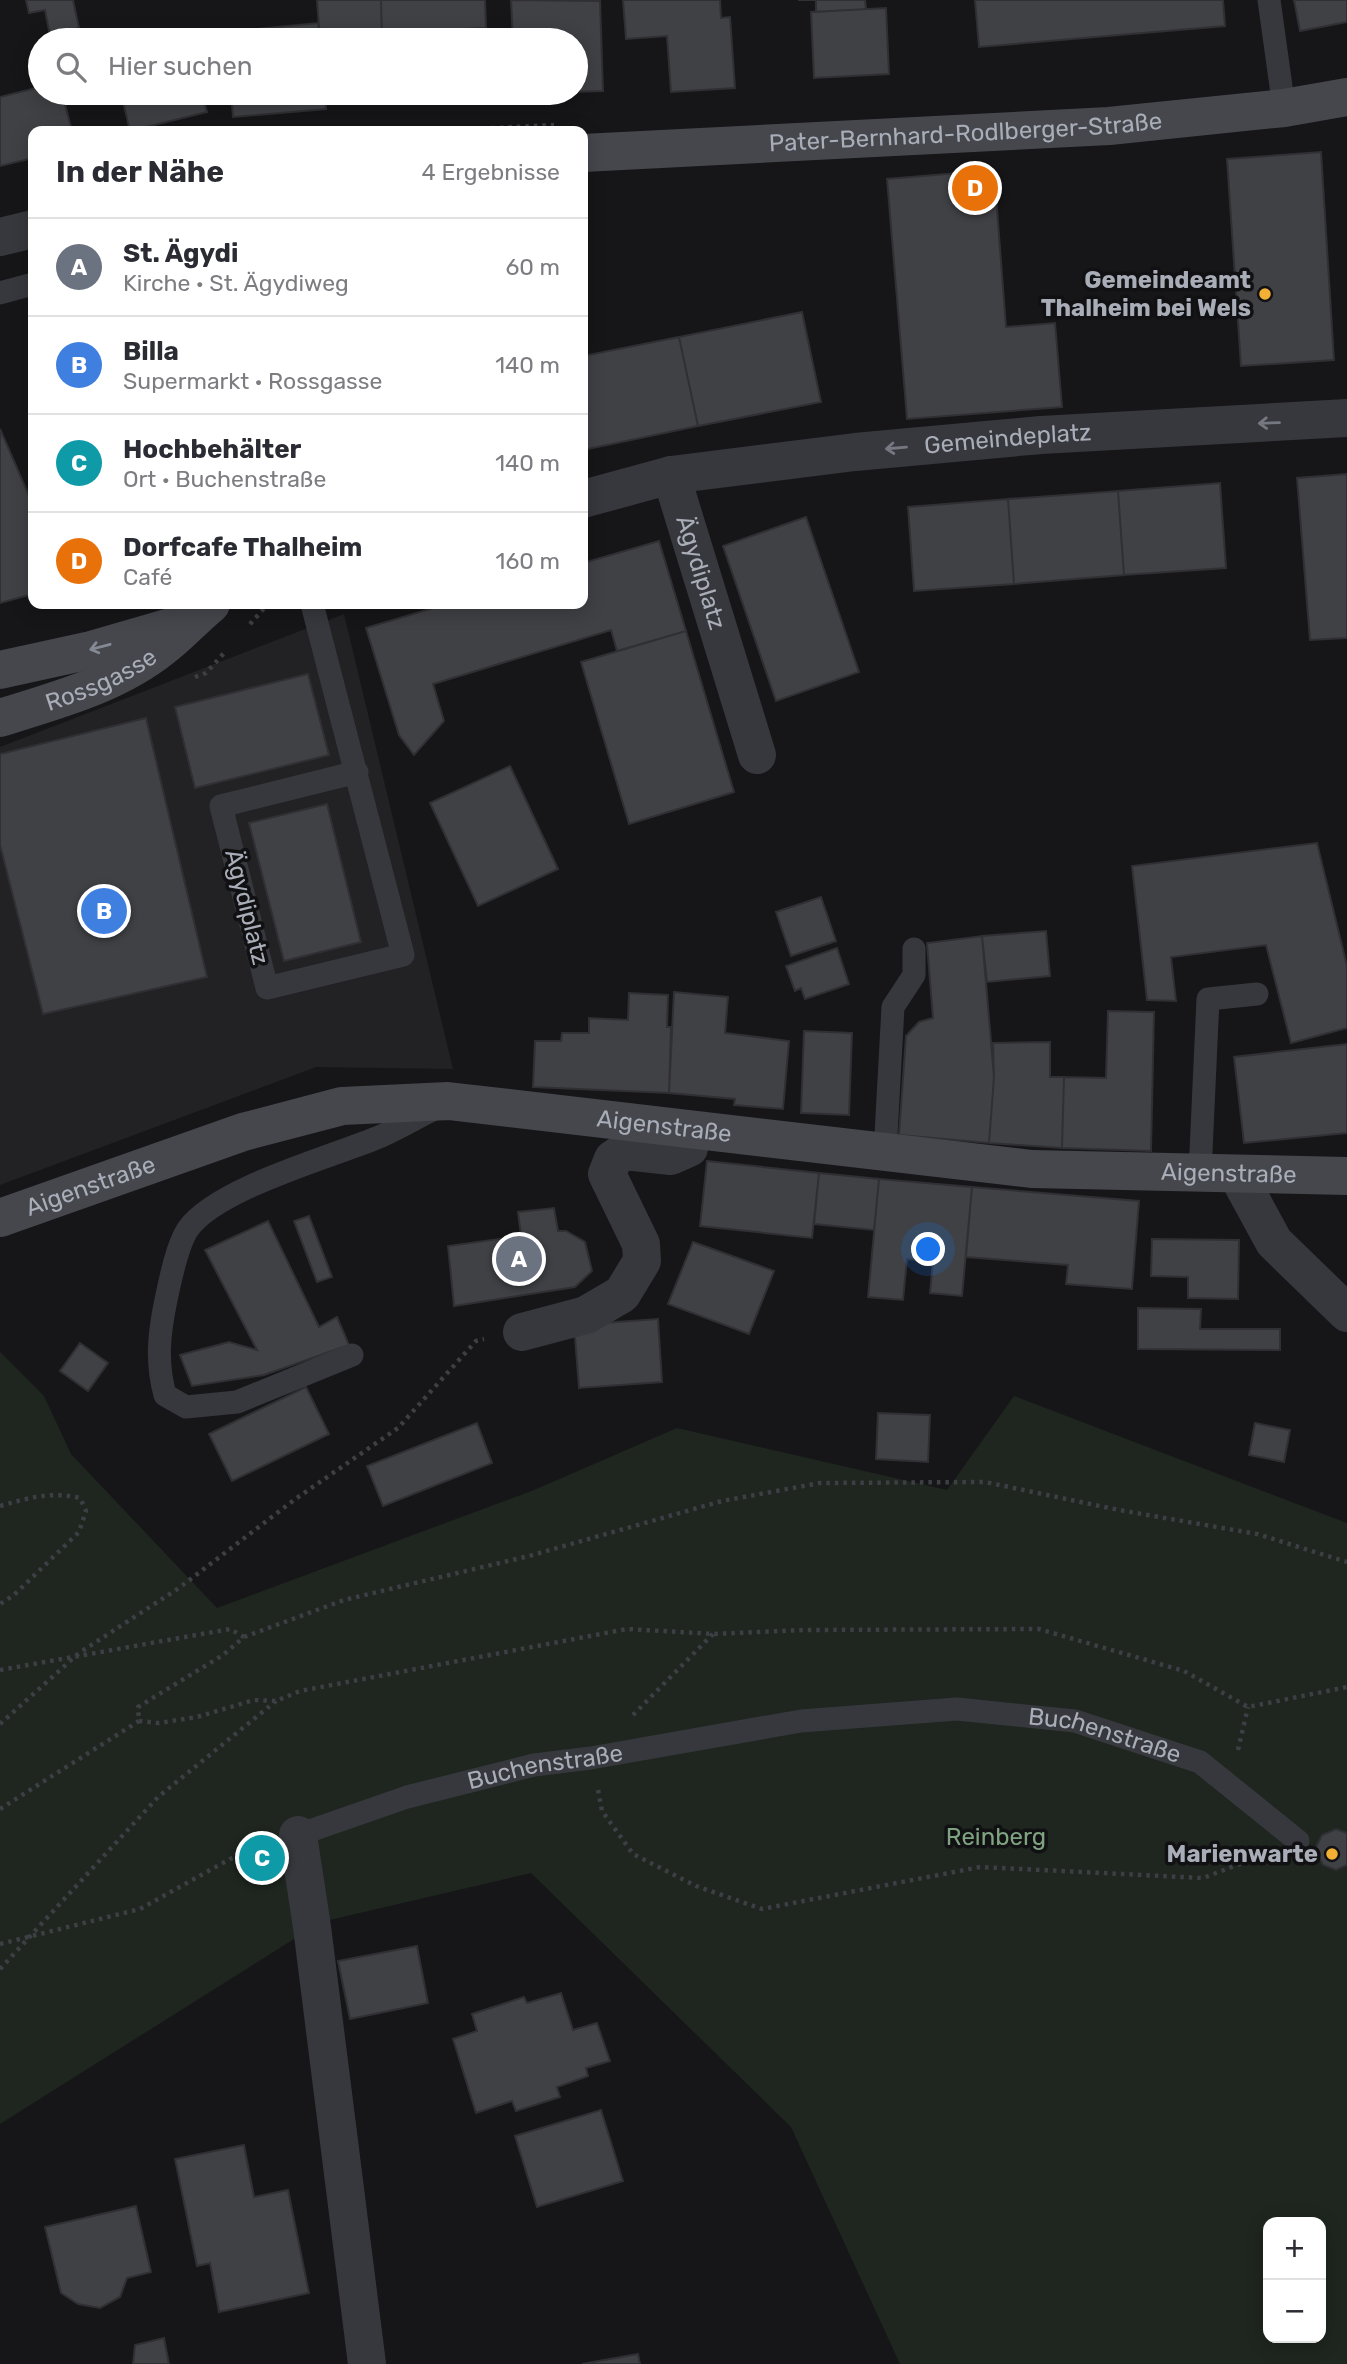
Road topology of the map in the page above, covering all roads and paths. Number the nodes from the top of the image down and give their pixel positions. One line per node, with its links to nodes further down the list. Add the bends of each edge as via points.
1 (1269, 0): 3 (lane)
2 (1347, 97): 3 (street, Pater-Bernhard-Rodlberger-Straße)
3 (1284, 108): 4 (street, Pater-Bernhard-Rodlberger-Straße, via 1109,126)
4 (588, 153)
5 (28, 230): 6 (street)
6 (0, 237)
7 (28, 285): 8 (lane)
8 (0, 292)
9 (1342, 419): 10 (street, Gemeindeplatz, one-way to 10, via 1041,435)
10 (670, 475): 11 (street); 16 (street, Ägydiplatz)
11 (588, 498)
12 (313, 609): 17 (lane, Ägydiplatz)
13 (200, 613): 14 (street, Rossgasse, one-way to 14, via 91,650); 15 (street, Rossgasse, via 164,647 127,672)
14 (0, 670)
15 (0, 718)
16 (757, 755)
17 (357, 772): 17 (lane, Ägydiplatz, via 403,955 267,988 221,806)
18 (915, 949): 22 (lane, via 915,975 893,1007)
19 (1257, 994): 23 (lane, via 1208,999)
20 (448, 1101): 21 (street, Aigenstraße); 26 (street, Aigenstraße, via 342,1106 268,1125); 29 (lane, via 377,1138 259,1182 201,1216 187,1230 170,1279 159,1334 159,1373 165,1395 186,1407 237,1402)
21 (692, 1130): 22 (street, Aigenstraße); 28 (street, via 689,1148 670,1156 625,1151 613,1159 607,1174 641,1244 642,1261 622,1294 586,1315)
22 (886, 1153): 23 (street, Aigenstraße, via 1032,1169)
23 (1200, 1173): 24 (street, Aigenstraße)
24 (1237, 1174): 25 (street, Aigenstraße); 27 (street, via 1274,1242)
25 (1347, 1176)
26 (0, 1218)
27 (1347, 1314)
28 (522, 1332): 35 (path, via 476,1341 398,1427 179,1588)
29 (352, 1355)
30 (0, 1506): 32 (path, via 41,1494 80,1498 86,1511 79,1532)
31 (1347, 1562): 34 (path, via 1257,1534 985,1482 820,1483 722,1501 529,1556 344,1600)
32 (0, 1604)
33 (713, 1634): 37 (path, via 1039,1629 1184,1671 1248,1707); 38 (path, via 627,1629 300,1691); 41 (path)
34 (244, 1637): 35 (path, via 229,1629); 39 (path, via 138,1707)
35 (79, 1653): 36 (path); 40 (path)
36 (0, 1670)
37 (1347, 1687)
38 (276, 1701): 39 (path, via 254,1700 159,1723); 45 (path, via 158,1797)
39 (139, 1721): 42 (path)
40 (0, 1724)
41 (591, 1758): 43 (lane, Buchenstraße, via 534,1765 407,1797); 44 (lane, Buchenstraße, via 814,1720 957,1709 1075,1721 1200,1762); 44 (path, via 602,1811 633,1854 696,1886 762,1909 980,1867 1202,1878)
42 (0, 1809)
43 (298, 1835): 45 (path, via 229,1859 141,1909); 48 (street)
44 (1298, 1841)
45 (33, 1935): 46 (path); 47 (path)
46 (0, 1944)
47 (0, 1969)
48 (367, 2364)

